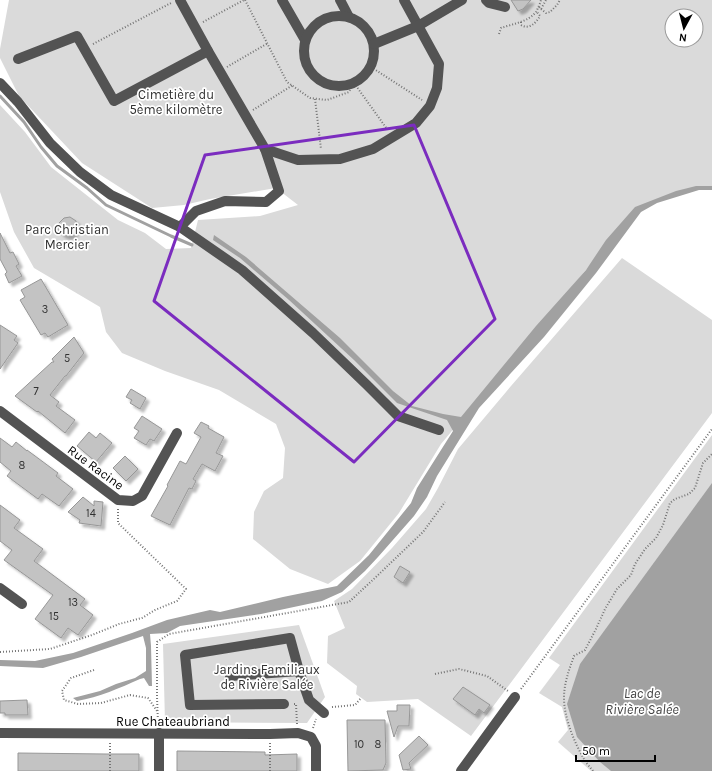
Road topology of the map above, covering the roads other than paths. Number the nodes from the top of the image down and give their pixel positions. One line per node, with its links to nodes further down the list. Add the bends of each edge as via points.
1 (178, 0): 12 (street)
2 (282, 0): 10 (street)
3 (340, 0): 8 (street)
4 (404, 0): 9 (street)
5 (462, 0): 9 (street)
6 (486, 0): 7 (street)
7 (505, 7)
8 (349, 17): 10 (street, via 327,17 317,22 309,30); 11 (street, via 365,28)
9 (418, 26): 11 (street); 15 (street, via 440,64 437,88 430,106 416,123 373,149 340,159 298,160)
10 (305, 40): 11 (street, via 305,64 311,74 331,86 342,87 364,77 371,67)
11 (374, 44)
12 (208, 52): 13 (street, via 114,101 77,36); 15 (street)
13 (18, 59)
14 (0, 83): 16 (street, via 50,143 80,172 111,195)
15 (265, 149): 16 (street, via 279,191 266,202 225,201 196,211)
16 (180, 227): 18 (street, via 242,270 313,333 398,416)
17 (0, 411): 19 (street, Rue Racine, via 118,500 133,501 142,496)
18 (439, 430)
19 (177, 433)
20 (0, 588): 21 (street)
21 (22, 604)
22 (299, 671): 23 (street); 25 (street, via 290,638 185,655 190,705); 26 (street, via 310,700)
23 (230, 676)
24 (515, 697): 31 (street)
25 (284, 704)
26 (324, 713)
27 (0, 733): 28 (street, Rue Chateaubriand)
28 (159, 734): 29 (street); 30 (street, Rue Chateaubriand, via 298,733 311,737 316,746)
29 (159, 771)
30 (316, 771)
31 (461, 771)

